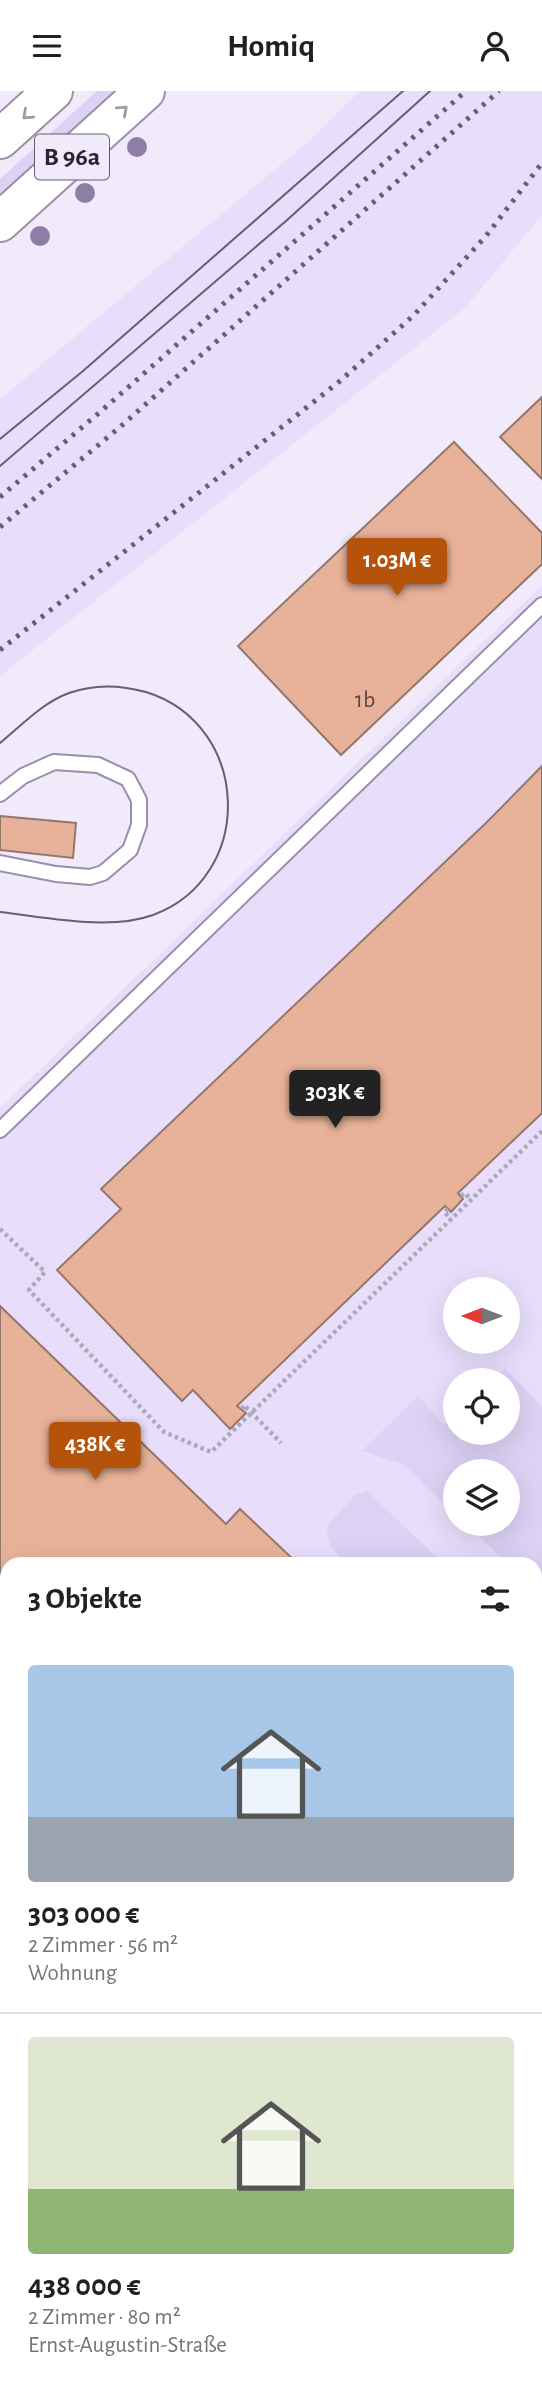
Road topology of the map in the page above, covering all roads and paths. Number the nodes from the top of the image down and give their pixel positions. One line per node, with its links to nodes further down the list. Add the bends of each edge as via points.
1 (53, 91): 3 (main road, B 96a, one-way to 3)
2 (145, 91): 4 (main road, B 96a, one-way to 2)
3 (0, 139)
4 (0, 222)
5 (542, 605): 8 (lane)
6 (0, 794): 7 (lane, via 23,776 54,762 98,765 128,779 139,800 139,824 130,850 103,873 90,877)
7 (0, 863)
8 (0, 1130)
9 (542, 1131): 11 (path)
10 (461, 1196): 11 (path, via 465,1193)
11 (471, 1200): 13 (path)
12 (448, 1209): 13 (path, via 444,1213)
13 (451, 1219): 16 (path)
14 (0, 1229): 16 (path, via 45,1272 29,1290 164,1432 211,1452)
15 (242, 1409): 16 (path, via 244,1405)
16 (251, 1411): 17 (path)
17 (281, 1443)

